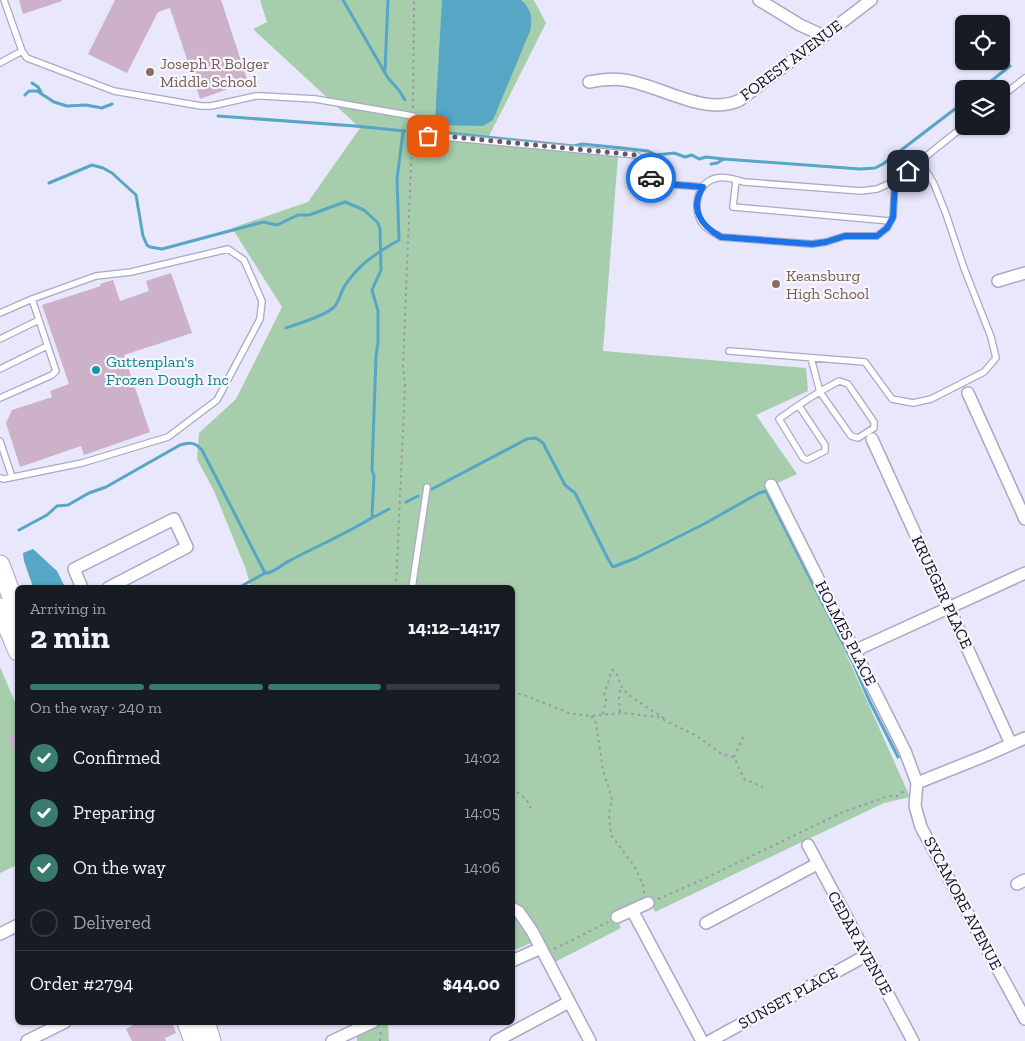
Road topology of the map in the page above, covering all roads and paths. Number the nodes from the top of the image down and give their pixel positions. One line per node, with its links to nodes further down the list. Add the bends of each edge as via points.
1 (4, 0): 6 (lane)
2 (414, 0): 11 (path)
3 (759, 0): 5 (street)
4 (871, 0): 5 (street, FOREST AVENUE)
5 (824, 36): 9 (street, FOREST AVENUE, via 740,100 725,105 707,105 623,80)
6 (22, 51): 7 (lane); 11 (lane, via 27,58 122,93 201,106 256,96 316,99)
7 (0, 63)
8 (1025, 78): 10 (lane)
9 (589, 82)
10 (1010, 90)
11 (413, 116)
12 (955, 133): 14 (lane)
13 (413, 136): 17 (lane, via 444,136 636,155 654,183); 45 (path)
14 (920, 161): 16 (lane); 27 (lane, via 946,214 996,358 984,372 968,381 931,399 913,403 892,399 865,362)
15 (736, 180): 16 (lane, via 861,191 877,189); 17 (lane, via 716,178); 18 (lane, via 733,207)
16 (895, 181): 18 (lane, via 894,210)
17 (703, 187): 18 (lane, via 696,202 698,215 710,231 721,237 812,244 845,236 877,236)
18 (890, 221)
19 (1025, 273): 20 (street)
20 (998, 281)
21 (32, 299): 22 (lane); 23 (lane); 35 (lane, via 96,276 131,272 228,249 244,260 262,302 260,319 217,400 168,437 82,463)
22 (0, 313)
23 (39, 320): 24 (lane); 25 (lane)
24 (0, 339)
25 (47, 346): 28 (lane); 31 (lane, via 56,371)
26 (728, 351): 27 (lane)
27 (811, 358): 29 (lane)
28 (0, 369)
29 (820, 392): 29 (lane, via 851,436 858,438 874,428 874,422 848,384 839,381); 32 (lane)
30 (968, 393): 40 (street)
31 (0, 398)
32 (798, 406): 32 (lane, via 779,418 802,458 807,460 825,451 825,445)
33 (872, 439): 49 (street, KRUEGER PLACE)
34 (0, 441): 35 (lane)
35 (12, 477): 36 (lane)
36 (2, 479): 37 (lane)
37 (0, 485)
38 (771, 485): 51 (street, HOLMES PLACE)
39 (427, 487): 46 (lane)
40 (1025, 519)
41 (0, 565): 47 (highway)
42 (1025, 573): 49 (street)
43 (81, 585): 44 (street, via 74,569 174,519 187,547)
44 (114, 585)
45 (396, 585)
46 (412, 585)
47 (15, 605)
48 (0, 608): 50 (highway)
49 (949, 608): 51 (street); 60 (street, KRUEGER PLACE)
50 (15, 644)
51 (854, 651): 62 (street, HOLMES PLACE, via 906,751)
52 (621, 685): 54 (path); 55 (path, via 612,670 604,695); 57 (path, via 630,696)
53 (515, 693): 56 (path, via 569,713)
54 (620, 713): 55 (path); 57 (path)
55 (603, 714): 56 (path)
56 (591, 716): 68 (path, via 596,723 603,770 612,799 609,814 611,835 635,867 644,886)
57 (669, 722): 61 (path, via 697,736 720,753)
58 (742, 738): 61 (path)
59 (1025, 738): 60 (street)
60 (1011, 744): 62 (street)
61 (734, 757): 63 (path, via 744,779)
62 (916, 785): 68 (path, via 897,796 843,812); 79 (street, SYCAMORE AVENUE, via 921,827)
63 (763, 788)
64 (515, 790): 65 (path, via 526,799)
65 (532, 810)
66 (808, 845): 67 (street, CEDAR AVENUE)
67 (817, 864): 72 (street); 76 (street, CEDAR AVENUE)
68 (647, 904): 70 (street)
69 (515, 910): 75 (street)
70 (632, 910): 71 (street); 92 (street)
71 (617, 917): 75 (path)
72 (706, 923)
73 (15, 926): 74 (street)
74 (0, 934)
75 (542, 951): 77 (street); 78 (street)
76 (867, 955): 93 (street, SUNSET PLACE); 94 (street, CEDAR AVENUE)
77 (515, 960)
78 (569, 1002): 90 (street); 91 (street)
79 (1025, 1018)
80 (59, 1025): 86 (street)
81 (206, 1025): 87 (highway)
82 (344, 1025): 85 (street)
83 (372, 1025): 85 (street)
84 (377, 1025): 89 (path)
85 (344, 1036): 88 (street)
86 (27, 1041)
87 (212, 1041)
88 (332, 1041)
89 (380, 1041)
90 (496, 1041)
91 (590, 1041)
92 (702, 1041)
93 (710, 1041)
94 (913, 1041)

